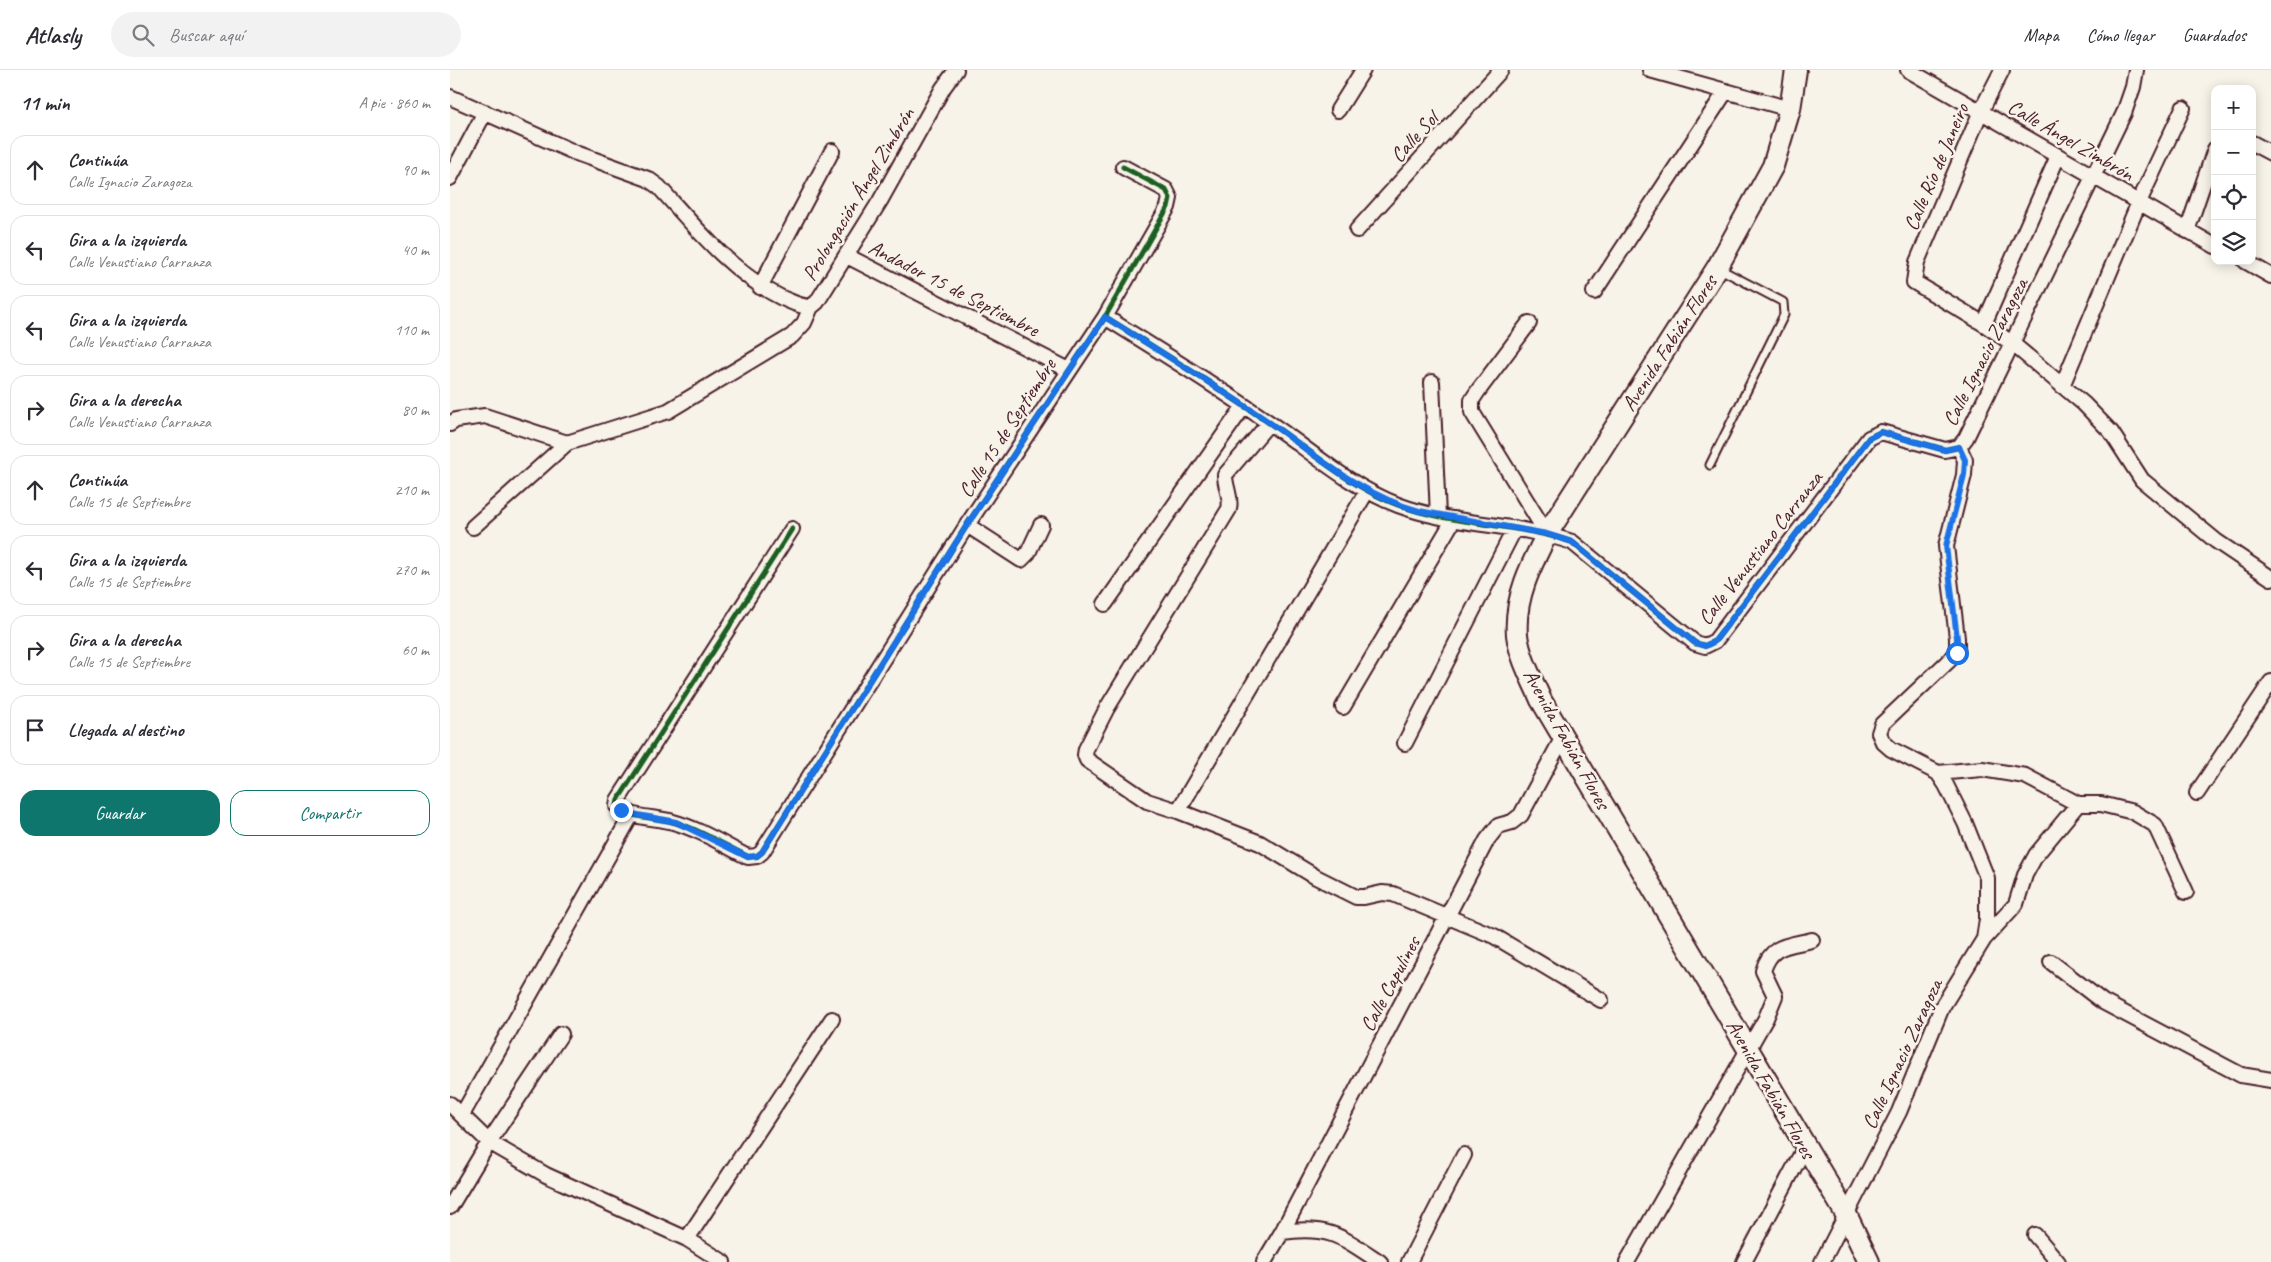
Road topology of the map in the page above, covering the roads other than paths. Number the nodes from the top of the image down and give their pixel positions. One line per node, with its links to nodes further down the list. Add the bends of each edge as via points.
1 (956, 70): 29 (street, Prolongación Ángel Zimbrón)
2 (1363, 70): 14 (street)
3 (1501, 70): 26 (street, Calle Sol)
4 (1650, 70): 9 (street)
5 (1796, 70): 13 (main road, Avenida Fabián Flores)
6 (1908, 70): 15 (street, Calle Ángel Zimbrón)
7 (2002, 70): 15 (street, Calle Río de Janeiro)
8 (2136, 70): 23 (street, Calle Ignacio Zaragoza, via 2124,113)
9 (1668, 72): 10 (street)
10 (1726, 91): 13 (street); 34 (street)
11 (450, 97): 16 (street, Prolongación Ángel Zimbrón)
12 (2183, 108): 25 (street)
13 (1790, 109): 31 (main road, Avenida Fabián Flores, via 1773,166)
14 (1338, 110)
15 (1981, 111): 20 (street, Calle Ángel Zimbrón); 38 (street, Calle Río de Janeiro, via 1918,262 1914,282)
16 (485, 112): 24 (street); 33 (street, Prolongación Ángel Zimbrón, via 576,153 648,179 724,257)
17 (2256, 145): 19 (street)
18 (832, 151): 33 (street)
19 (2271, 153)
20 (2058, 156): 23 (street, Calle Ángel Zimbrón); 38 (street)
21 (2211, 160): 27 (street)
22 (1123, 167): 36 (street, Calle 15 de Septiembre, via 1166,190 1170,198 1168,207)
23 (2093, 175): 25 (street, Calle Ángel Zimbrón); 39 (street, Calle Ignacio Zaragoza)
24 (450, 178)
25 (2139, 202): 27 (street, Calle Ángel Zimbrón); 42 (street)
26 (1357, 230)
27 (2186, 231): 28 (street, Calle Ángel Zimbrón)
28 (2211, 244)
29 (847, 256): 35 (street, Prolongación Ángel Zimbrón); 40 (street, Andador 15 de Septiembre)
30 (2252, 265): 32 (street)
31 (1717, 268): 48 (lane, via 1783,302 1784,315); 57 (main road, Avenida Fabián Flores)
32 (2271, 276)
33 (760, 287): 35 (street, Prolongación Ángel Zimbrón, via 802,307)
34 (1594, 292)
35 (811, 307): 46 (street, via 804,323 792,336 668,411)
36 (1105, 317): 40 (street, Calle 15 de Septiembre); 43 (street)
37 (1530, 323): 57 (street, via 1472,400 1472,412)
38 (1984, 324): 39 (street)
39 (2013, 344): 42 (street); 47 (street, Calle Ignacio Zaragoza)
40 (1069, 370): 52 (street, Calle 15 de Septiembre)
41 (1432, 382): 50 (street)
42 (2062, 386): 58 (street, via 2111,432 2142,480 2216,542)
43 (1244, 406): 44 (street); 59 (street)
44 (1269, 423): 49 (street); 67 (street, via 1225,475 1231,500 1229,509 1107,708 1086,749 1088,760 1148,801)
45 (450, 424): 46 (street, via 456,420 485,416)
46 (568, 443): 54 (street)
47 (1959, 447): 57 (street, Calle Venustiano Carranza, via 1945,450 1881,432 1869,438 1715,641 1705,646 1695,643 1572,542); 64 (street, Calle Ignacio Zaragoza, via 1965,460 1964,475 1946,546 1957,653 1882,724 1878,733 1891,749)
48 (1710, 465)
49 (1367, 491): 50 (street, via 1400,506); 67 (street)
50 (1438, 516): 51 (street)
51 (1454, 519): 55 (street); 61 (street)
52 (967, 525): 53 (street, via 1021,560 1028,553); 68 (street, Calle 15 de Septiembre, via 762,852 748,857 676,822)
53 (1041, 525)
54 (473, 527)
55 (1515, 528): 57 (street); 63 (street)
56 (792, 529): 68 (street, Calle 15 de Septiembre, via 618,800 617,806)
57 (1547, 534): 62 (main road, Avenida Fabián Flores, via 1526,575 1518,611 1517,635 1541,700)
58 (2271, 578)
59 (1105, 604)
60 (2271, 682): 65 (street)
61 (1343, 707)
62 (1563, 737): 70 (street, Calle Capulines, via 1521,815 1498,826 1487,840); 77 (main road, Avenida Fabián Flores)
63 (1405, 743)
64 (1938, 773): 66 (street, via 1982,769 2025,776); 71 (street, Calle Ignacio Zaragoza, via 1965,823 1988,878)
65 (2197, 793)
66 (2078, 804): 69 (street, via 2101,804 2133,812 2155,825); 71 (street, via 2036,855 2025,874 2016,904)
67 (1178, 811): 70 (street, via 1260,843 1356,897 1393,894)
68 (632, 814): 80 (street)
69 (2186, 892)
70 (1448, 917): 74 (street, via 1494,936); 86 (street, Calle Capulines)
71 (1984, 939): 85 (street, Calle Ignacio Zaragoza, via 1942,1007 1899,1112)
72 (1812, 940): 77 (street, via 1776,949 1767,958 1763,970 1775,996)
73 (2051, 962): 78 (street, via 2104,1002 2241,1075)
74 (1602, 1000)
75 (832, 1018): 88 (street)
76 (561, 1034): 81 (street)
77 (1748, 1049): 82 (main road, Avenida Fabián Flores); 93 (street)
78 (2271, 1080)
79 (450, 1104): 80 (street)
80 (462, 1115): 81 (street)
81 (489, 1142): 84 (street); 88 (street, via 546,1175)
82 (1805, 1147): 85 (main road, Avenida Fabián Flores); 94 (street)
83 (1464, 1155): 92 (street)
84 (450, 1207)
85 (1846, 1216): 95 (street, Calle Ignacio Zaragoza); 96 (main road, Avenida Fabián Flores)
86 (1282, 1232): 90 (street, Calle Capulines); 91 (street, via 1318,1229 1340,1236)
87 (2035, 1235): 97 (street)
88 (687, 1239): 89 (street)
89 (723, 1262)
90 (1264, 1262)
91 (1380, 1262)
92 (1409, 1262)
93 (1627, 1262)
94 (1744, 1262)
95 (1822, 1262)
96 (1868, 1262)
97 (2058, 1262)

